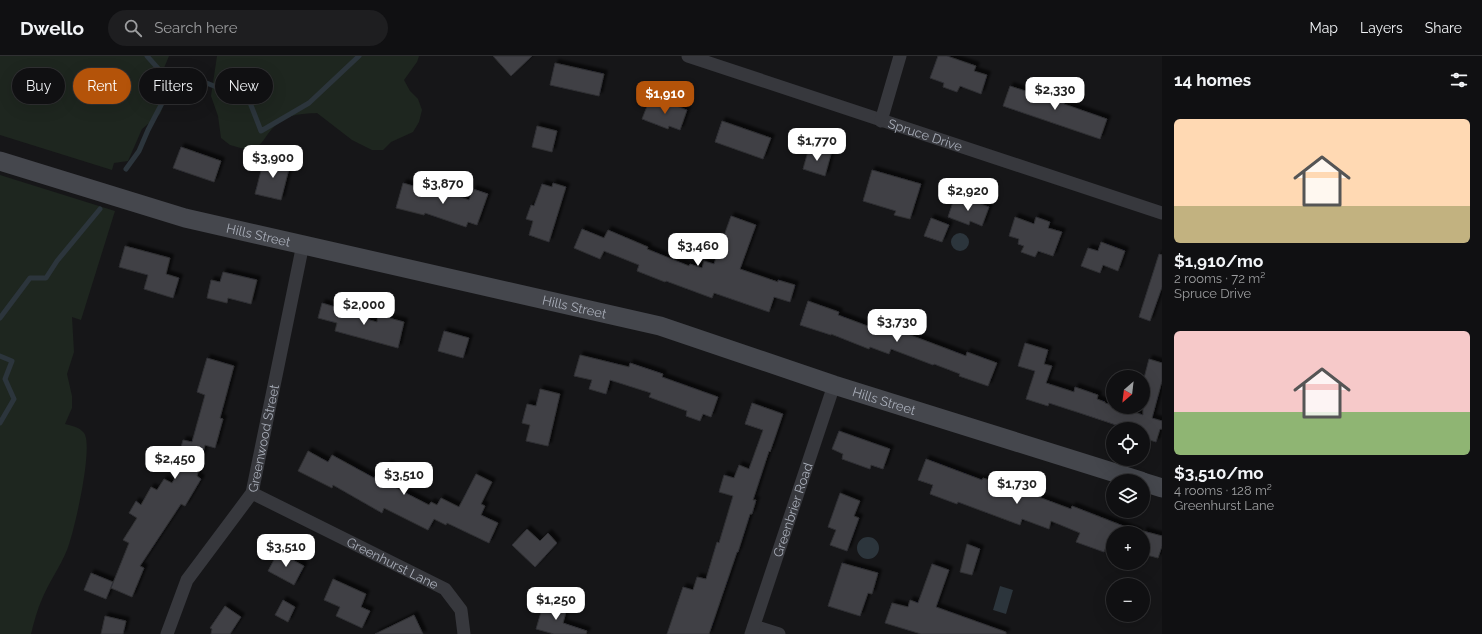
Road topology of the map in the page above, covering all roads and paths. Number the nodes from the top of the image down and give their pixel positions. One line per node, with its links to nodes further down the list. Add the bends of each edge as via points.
1 (688, 56): 3 (street, Spruce Drive)
2 (900, 56): 3 (street)
3 (881, 121): 5 (street, Spruce Drive)
4 (0, 160): 6 (street, Hills Street, via 185,218)
5 (1162, 213)
6 (303, 244): 7 (street, Hills Street, via 660,326); 11 (street, Greenwood Street)
7 (834, 384): 8 (street, Hills Street); 12 (street, Greenbrier Road)
8 (1120, 474)
9 (1150, 484): 10 (street, Hills Street)
10 (1162, 488)
11 (252, 493): 13 (street, Greenwood Street, via 187,580); 14 (street, Greenhurst Lane, via 445,589 461,610)
12 (752, 630): 15 (street)
13 (167, 634)
14 (464, 634)
15 (778, 634)

